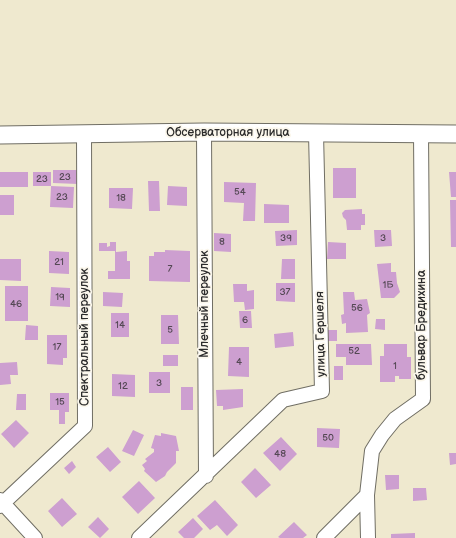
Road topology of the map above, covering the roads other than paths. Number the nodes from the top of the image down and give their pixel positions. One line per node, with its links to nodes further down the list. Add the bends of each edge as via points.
1 (204, 132): 2 (main road, Обсерваторная улица); 3 (main road, Обсерваторная улица); 7 (street, Млечный переулок)
2 (84, 133): 6 (main road, Обсерваторная улица); 9 (street, Спектральный переулок, via 85,426)
3 (316, 133): 4 (main road, Обсерваторная улица); 7 (street, улица Гершеля, via 322,391 283,400)
4 (421, 133): 5 (main road, Обсерваторная улица); 8 (street, бульвар Бредихина, via 423,399 395,419 372,451)
5 (456, 134)
6 (0, 135)
7 (206, 476): 11 (street, улица Гершеля)
8 (368, 495): 12 (street); 13 (street)
9 (1, 503): 10 (street)
10 (35, 538)
11 (139, 538)
12 (324, 538)
13 (368, 538)

